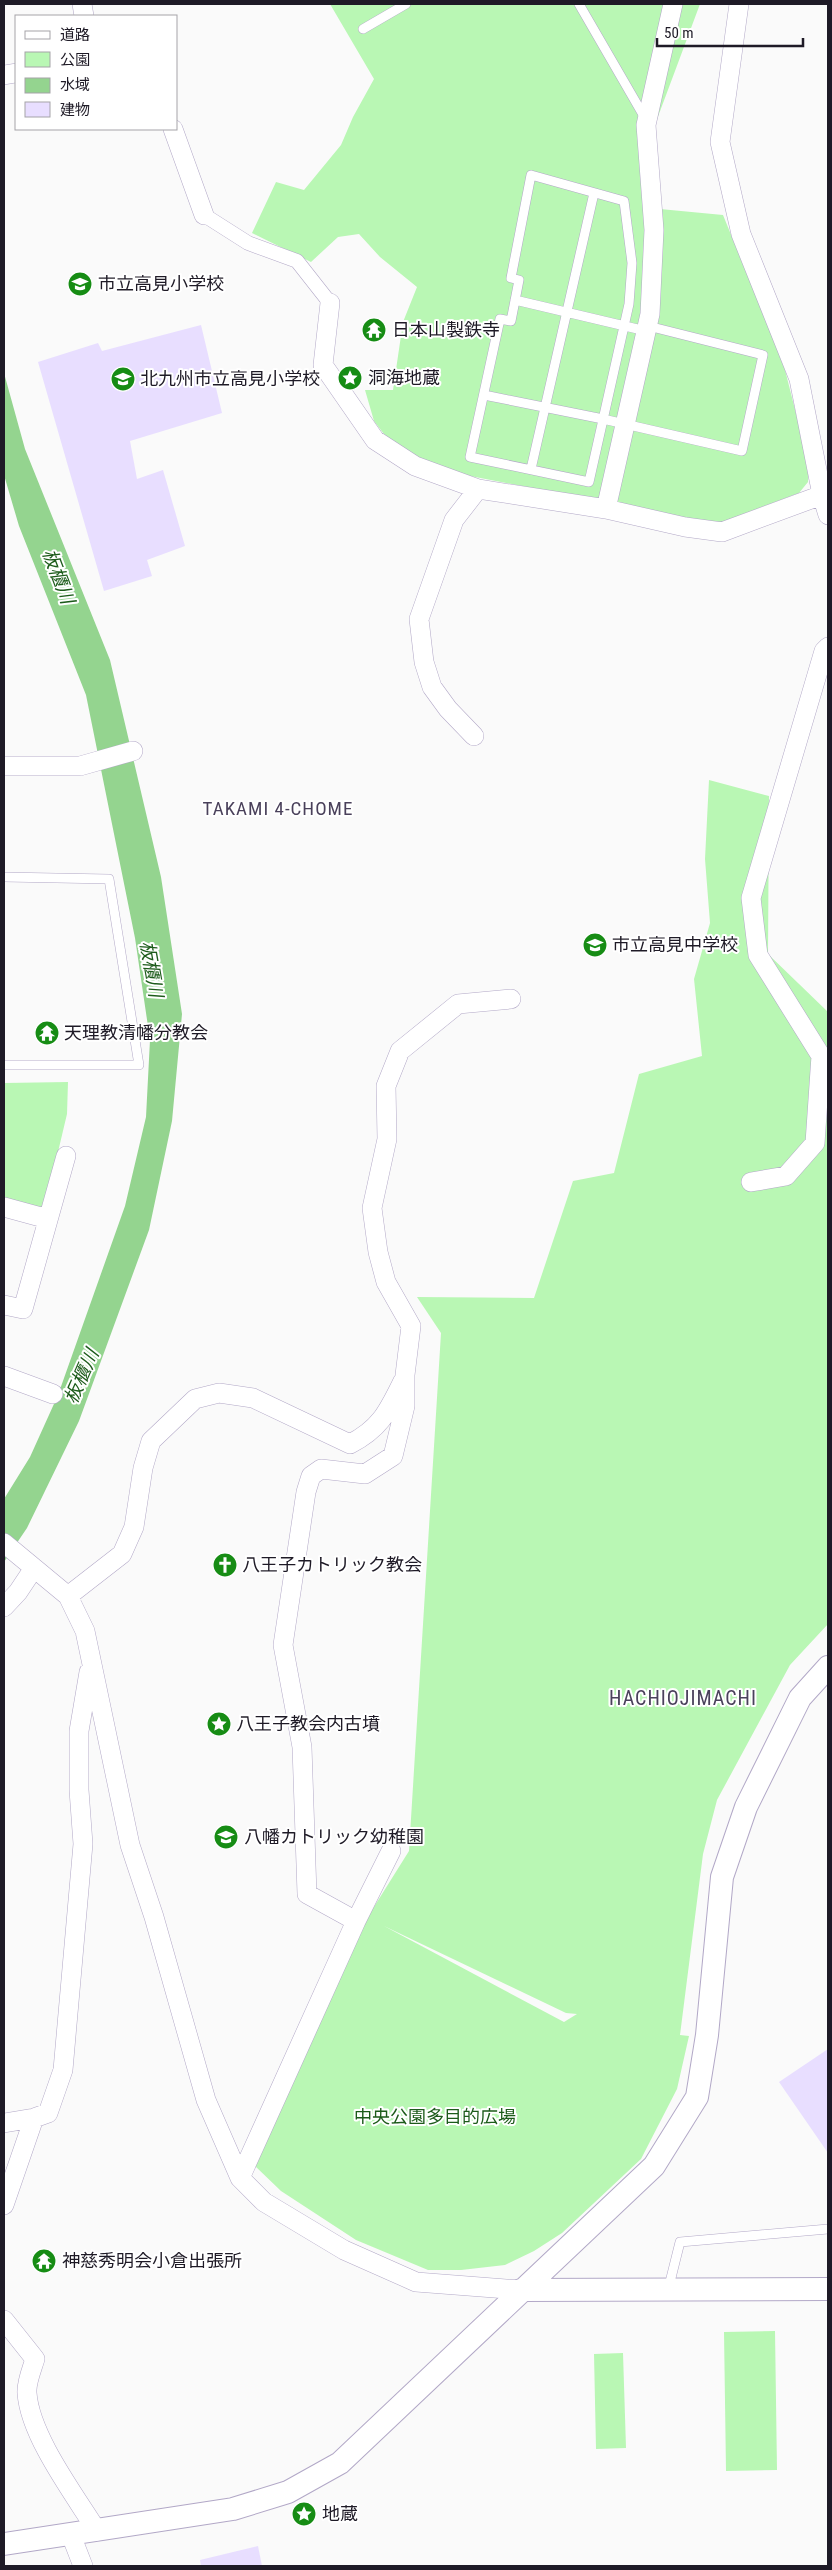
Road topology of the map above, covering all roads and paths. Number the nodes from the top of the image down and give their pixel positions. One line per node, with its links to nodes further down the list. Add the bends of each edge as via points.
1 (406, 4): 5 (lane)
2 (579, 4): 6 (lane)
3 (673, 4): 6 (street)
4 (739, 4): 21 (street, via 720,142 741,234 799,379)
5 (363, 29)
6 (647, 121): 14 (street, via 654,230)
7 (173, 130): 9 (street)
8 (594, 192): 10 (lane, via 531,175 511,278 518,280); 12 (lane); 13 (lane, via 624,201 632,263 630,304)
9 (204, 215): 11 (street, via 248,243 297,261)
10 (515, 300): 12 (lane); 15 (lane, via 511,321 500,319)
11 (330, 303): 20 (street, via 323,365 375,440 415,466)
12 (567, 312): 13 (lane); 16 (lane)
13 (624, 326): 14 (lane); 17 (lane)
14 (647, 329): 18 (street); 18 (lane, via 763,355 742,451)
15 (484, 395): 16 (lane); 19 (lane, via 470,457)
16 (545, 407): 17 (lane); 19 (lane)
17 (603, 419): 18 (lane); 19 (lane, via 589,482)
18 (624, 424): 22 (street)
19 (531, 469)
20 (478, 489): 22 (street); 25 (street, via 454,520 419,619 424,662 432,687)
21 (822, 496): 22 (street, via 722,532); 23 (street)
22 (606, 509)
23 (828, 515)
24 (828, 647): 32 (street, via 809,698 751,898 758,955 822,1056 815,1143 786,1176)
25 (474, 736)
26 (133, 751): 27 (street, via 80,766)
27 (4, 766)
28 (4, 877): 30 (lane, via 109,879 138,1065)
29 (511, 999): 36 (street, via 458,1004 400,1051 386,1086 387,1139 372,1208 386,1282 411,1326)
30 (4, 1065)
31 (66, 1156): 34 (street)
32 (751, 1182)
33 (4, 1208): 34 (street)
34 (48, 1219): 35 (street, via 23,1309)
35 (4, 1305)
36 (405, 1375): 41 (street, via 389,1408 370,1434 350,1444 253,1398 219,1393 195,1398 151,1441 143,1468 134,1527 122,1554); 46 (street, via 405,1406 393,1456 365,1474 321,1469 312,1476 306,1492 283,1644 302,1747 307,1894)
37 (4, 1376): 38 (street)
38 (53, 1394)
39 (4, 1543): 40 (street)
40 (30, 1565): 41 (street); 42 (street, via 18,1592)
41 (68, 1596): 43 (street, via 85,1630)
42 (4, 1607)
43 (91, 1660): 47 (street, via 79,1731 83,1844 63,2070 48,2113); 49 (street, via 130,1845 206,2100)
44 (828, 1667): 53 (street, via 800,1698 746,1807 722,1877 707,2035 697,2097 654,2166)
45 (391, 1851): 46 (street)
46 (356, 1920): 49 (street)
47 (34, 2118): 48 (street); 50 (street)
48 (4, 2123)
49 (240, 2178): 53 (street, via 264,2202 344,2250 416,2282)
50 (4, 2205)
51 (828, 2229): 54 (lane, via 680,2242)
52 (828, 2289): 54 (street)
53 (521, 2290): 54 (street); 56 (street, via 333,2467 288,2492 233,2509)
54 (668, 2290)
55 (4, 2320): 56 (street, via 35,2359 26,2391 31,2413 49,2455)
56 (97, 2531): 57 (street)
57 (71, 2535): 58 (street); 59 (street)
58 (4, 2544)
59 (83, 2566)

